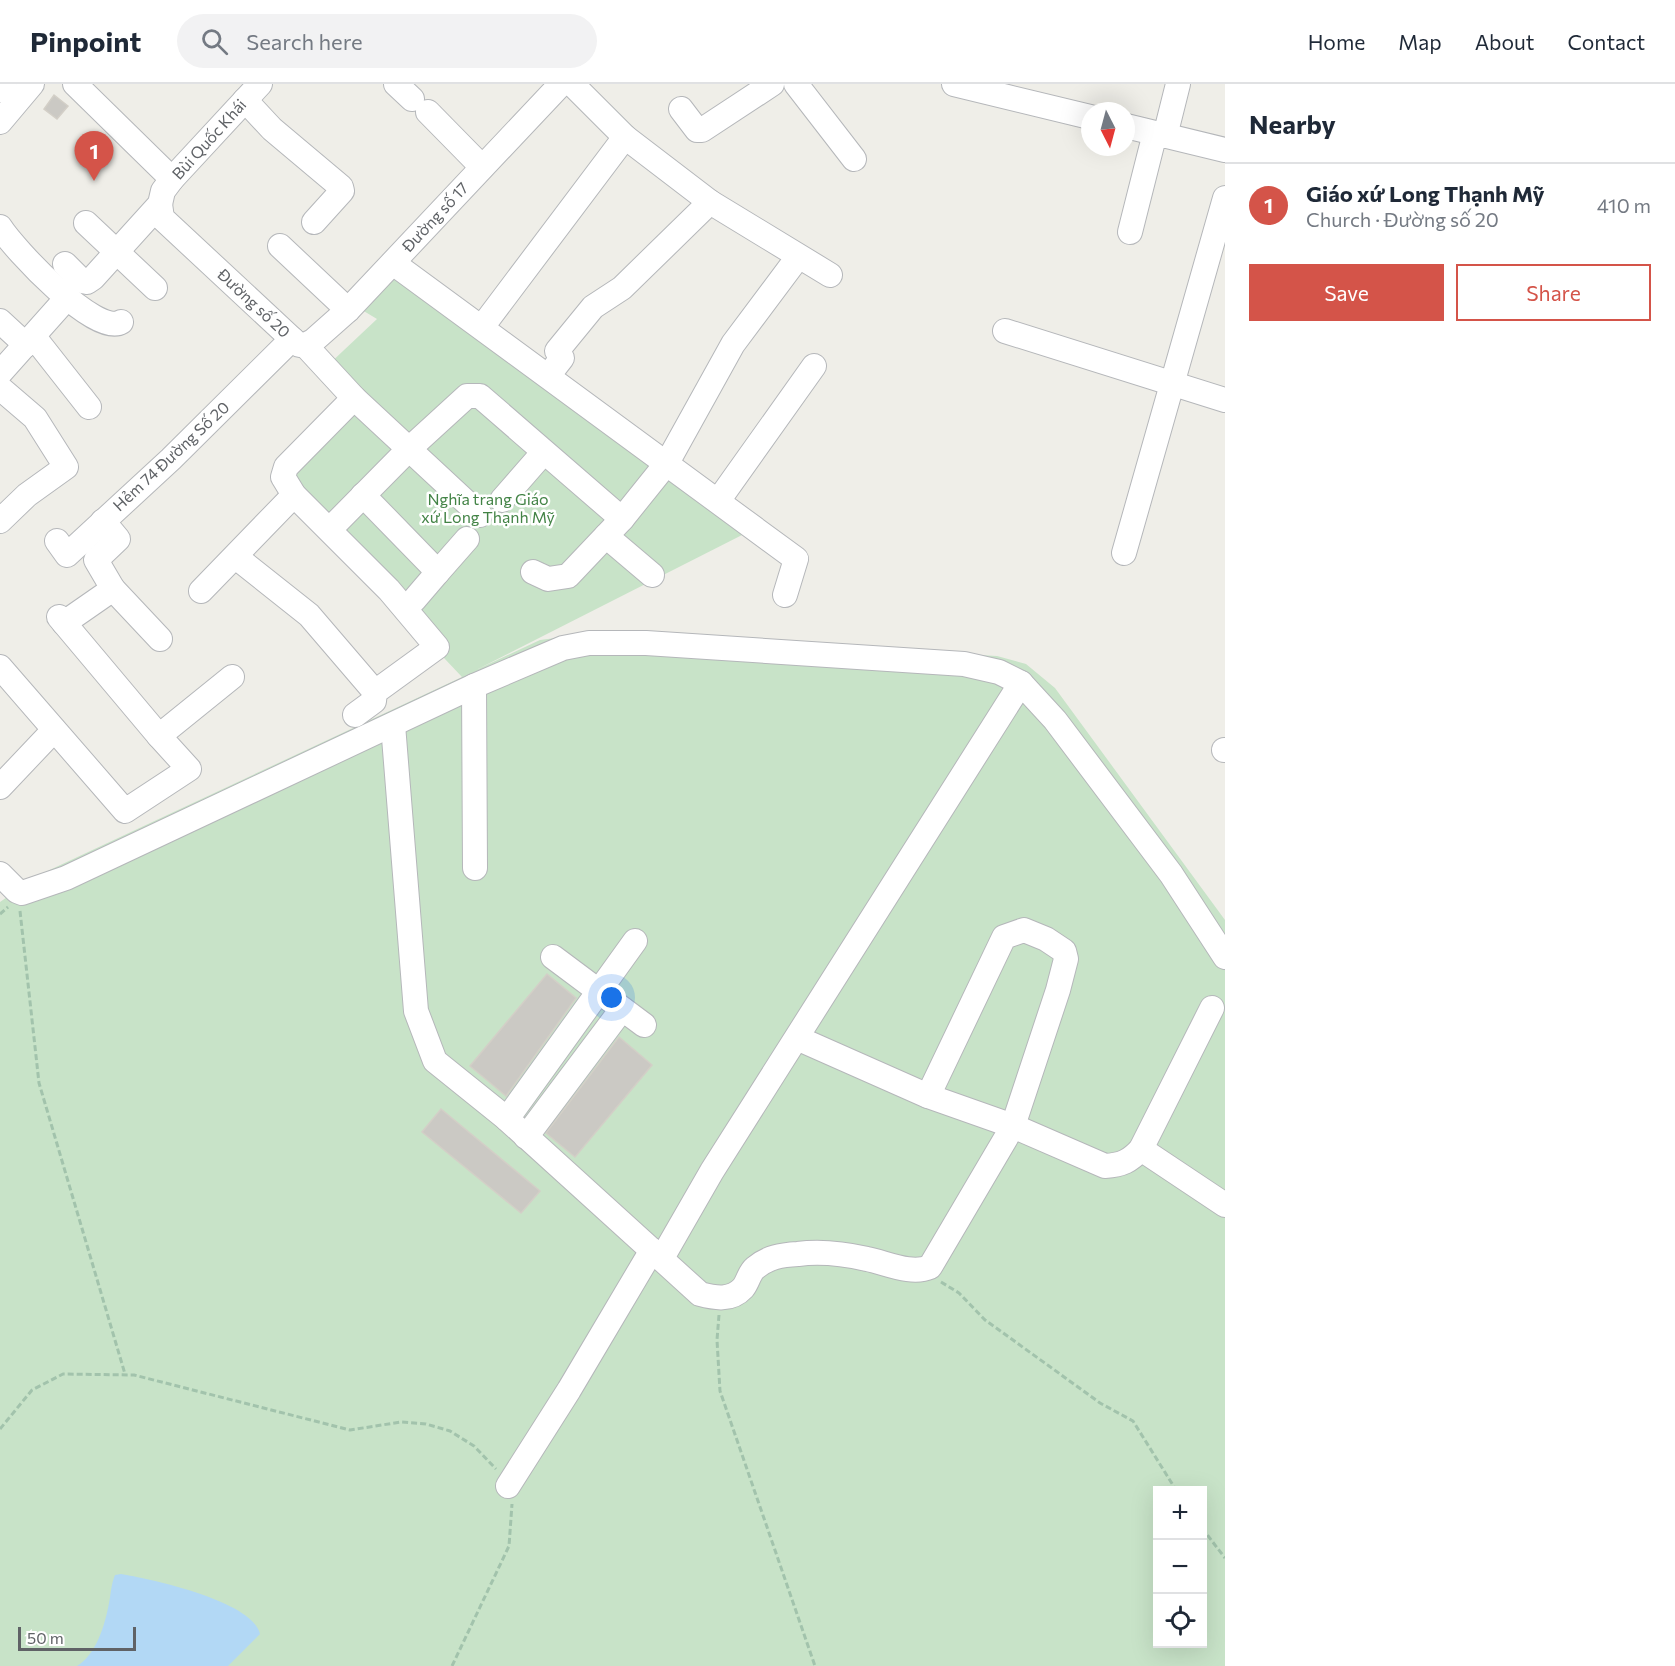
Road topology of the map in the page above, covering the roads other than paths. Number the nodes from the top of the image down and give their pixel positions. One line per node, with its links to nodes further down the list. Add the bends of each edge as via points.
1 (75, 84): 20 (street)
2 (561, 84): 19 (street, Đường số 17)
3 (572, 84): 16 (street)
4 (772, 84): 11 (street, via 702,130 697,130)
5 (796, 84): 18 (street)
6 (954, 84): 12 (street)
7 (1178, 84): 15 (street)
8 (16, 90): 13 (street)
9 (252, 92): 20 (street, Bùi Quốc Khái); 24 (street, via 272,129 341,187 338,198)
10 (412, 98): 19 (street)
11 (681, 110)
12 (1081, 115)
13 (0, 122)
14 (1135, 128): 15 (street)
15 (1160, 134): 17 (street); 27 (street)
16 (625, 137): 22 (street); 39 (street)
17 (1225, 150)
18 (854, 159)
19 (482, 167): 31 (street, Đường số 17)
20 (172, 179): 23 (street, Bùi Quốc Khái)
21 (1225, 198): 46 (street)
22 (710, 202): 30 (street); 45 (street, via 622,288 593,307 557,351 562,358)
23 (160, 204): 29 (street, Bùi Quốc Khái); 42 (street, Đường số 20, via 162,218)
24 (315, 222)
25 (86, 223): 29 (street)
26 (0, 227): 35 (street, via 14,247)
27 (1130, 232)
28 (280, 246): 36 (street)
29 (115, 252): 32 (street, Bùi Quốc Khái, via 87,282); 34 (street)
30 (798, 257): 33 (street); 53 (street, via 733,344)
31 (393, 263): 36 (street, Đường số 17); 39 (street)
32 (65, 264)
33 (830, 275)
34 (154, 288)
35 (66, 299): 38 (street, via 106,324); 41 (street)
36 (348, 310): 42 (street, Đường số 17, via 313,341)
37 (0, 321): 41 (street)
38 (122, 322)
39 (482, 327): 45 (street)
40 (1005, 331): 46 (street)
41 (30, 341): 44 (street); 50 (street)
42 (298, 342): 48 (street, Đường số 20); 60 (street, Hẻm 74 Đường Số 20)
43 (814, 366): 57 (street)
44 (0, 373)
45 (548, 376): 53 (street)
46 (1172, 384): 49 (street); 65 (street)
47 (0, 388): 59 (street, via 35,418 66,467 27,495)
48 (354, 398): 51 (street, Đường số 20); 54 (street, via 286,467 283,477)
49 (1225, 400)
50 (89, 407)
51 (409, 449): 52 (street, via 473,394); 55 (street); 58 (street, Đường số 20)
52 (543, 453): 56 (street); 62 (street)
53 (667, 463): 57 (street); 62 (street)
54 (294, 495): 66 (street); 79 (street, via 389,590 437,647)
55 (363, 495): 61 (street); 67 (street)
56 (502, 500)
57 (718, 501): 72 (street, via 796,559)
58 (480, 515)
59 (0, 521)
60 (103, 521): 64 (street, via 67,555); 70 (street, Hẻm 74 Đường Số 20, via 117,539 96,560)
61 (334, 525)
62 (614, 527): 68 (street, via 568,576 548,579); 69 (street)
63 (467, 539): 67 (street)
64 (57, 541)
65 (1124, 553)
66 (236, 557): 71 (street); 79 (street, via 309,615)
67 (438, 572): 73 (street)
68 (533, 572)
69 (652, 574)
70 (113, 589): 74 (street); 83 (street, via 62,620)
71 (201, 591)
72 (785, 595)
73 (414, 600)
74 (160, 639)
75 (0, 667): 82 (street)
76 (232, 676): 83 (street)
77 (1021, 683): 78 (street, via 999,672 964,664 646,643 589,643 563,648); 89 (street, via 1055,720 1171,874); 94 (street)
78 (474, 686): 81 (street); 85 (street)
79 (375, 692): 80 (street, via 374,701)
80 (355, 715)
81 (393, 724): 86 (street, via 18,900); 96 (street, via 416,1011 435,1061)
82 (54, 730): 83 (street, via 125,811 189,769); 84 (street)
83 (159, 736)
84 (0, 787)
85 (475, 868)
86 (0, 874)
87 (635, 941): 90 (street)
88 (553, 957): 90 (street)
89 (1225, 957)
90 (598, 992): 92 (street); 96 (street)
91 (1212, 1008): 99 (street)
92 (622, 1009): 93 (street); 98 (street)
93 (644, 1025)
94 (797, 1038): 95 (street); 101 (street)
95 (928, 1096): 97 (street); 97 (street, via 1004,937 1024,930 1064,951 1066,959)
96 (507, 1119): 98 (street)
97 (1013, 1126): 99 (street, via 1106,1166 1120,1166); 101 (street, via 940,1252 930,1267 922,1270 837,1254 773,1256 754,1269 743,1288 721,1299 700,1294)
98 (526, 1137): 101 (street)
99 (1141, 1149): 100 (street)
100 (1225, 1205)
101 (657, 1254): 102 (street)
102 (508, 1486)

